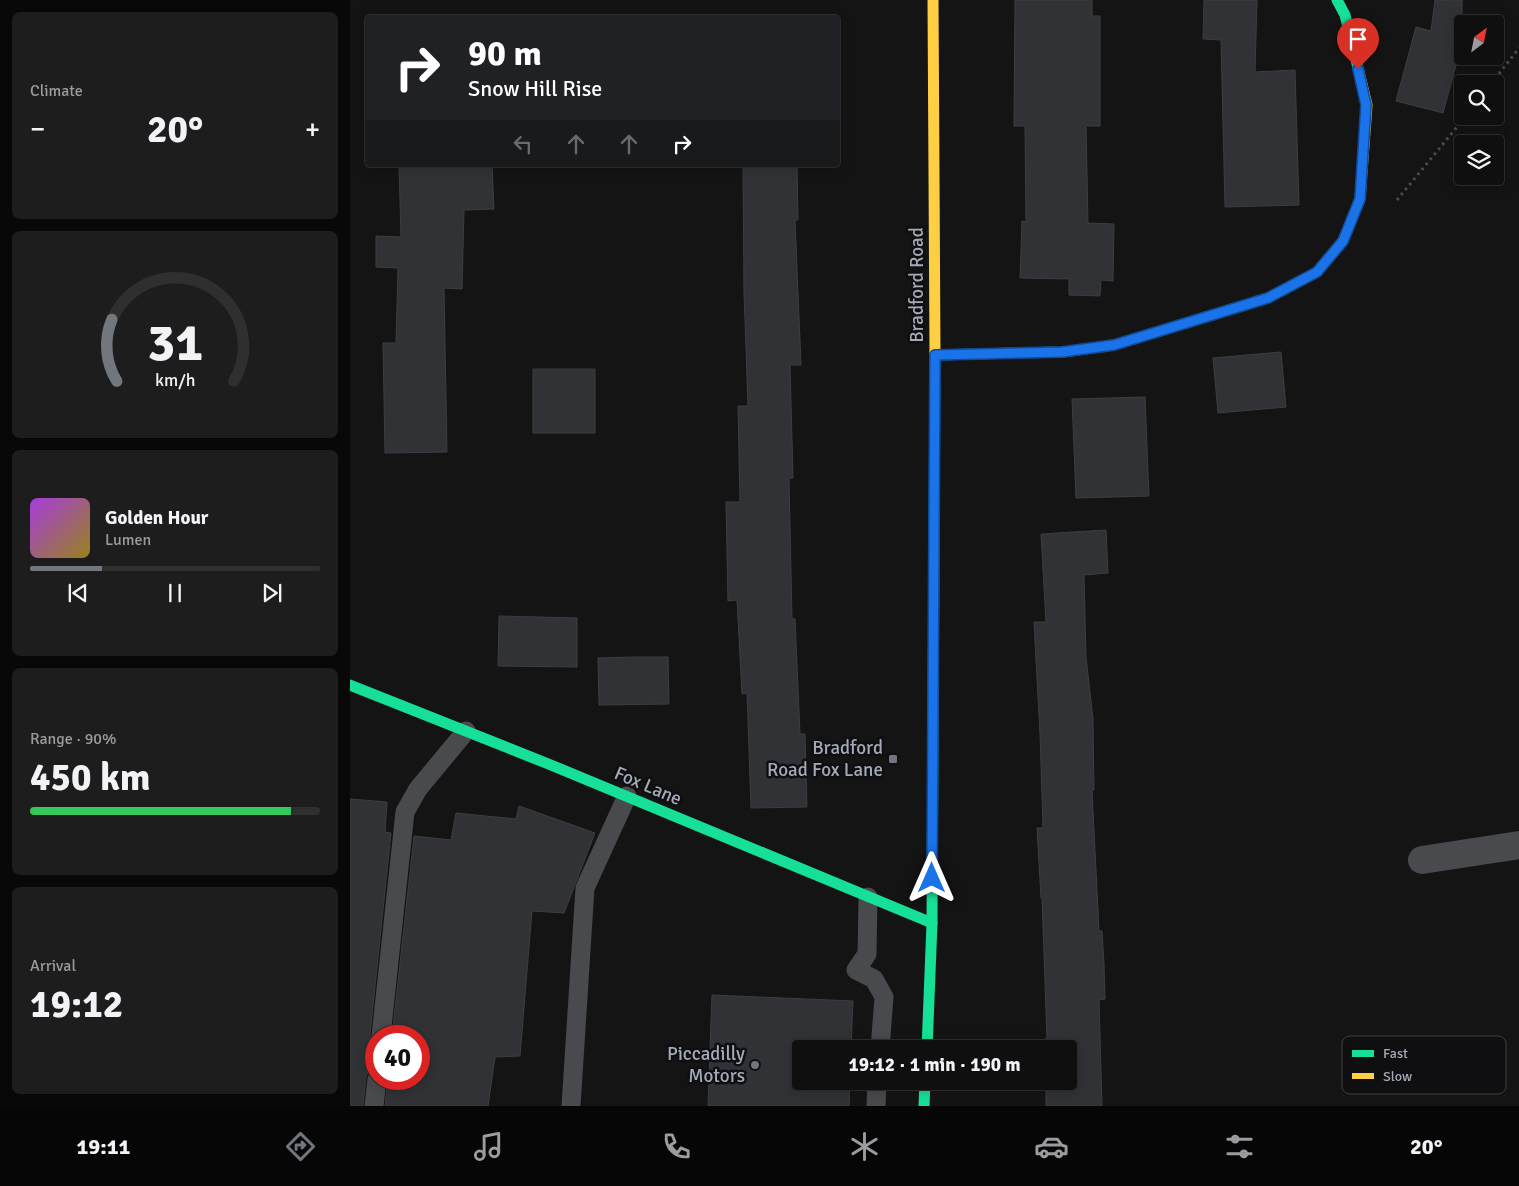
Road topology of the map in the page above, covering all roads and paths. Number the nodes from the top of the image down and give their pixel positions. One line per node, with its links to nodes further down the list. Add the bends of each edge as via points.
1 (933, 0): 7 (street, Bradford Road)
2 (1337, 0): 7 (street, via 1345,15 1366,105 1360,199 1343,241 1317,272 1268,298 1114,345 1062,352)
3 (1519, 48): 4 (path)
4 (1498, 75)
5 (1458, 125): 6 (path)
6 (1396, 200)
7 (935, 355): 14 (street, Bradford Road)
8 (350, 685): 9 (street, Fox Lane)
9 (466, 731): 10 (street, Fox Lane); 15 (lane, via 418,788 405,812)
10 (627, 796): 13 (street, Fox Lane); 22 (lane, via 585,888)
11 (1519, 845): 12 (street)
12 (1422, 860)
13 (868, 897): 14 (street, Fox Lane); 16 (lane, via 867,954 856,970 874,980 884,997)
14 (932, 923): 17 (street, Bradford Road)
15 (383, 1025)
16 (881, 1040)
17 (927, 1040)
18 (376, 1090): 21 (lane)
19 (877, 1090): 23 (lane)
20 (925, 1090): 24 (street)
21 (374, 1106)
22 (571, 1106)
23 (876, 1106)
24 (924, 1106)

